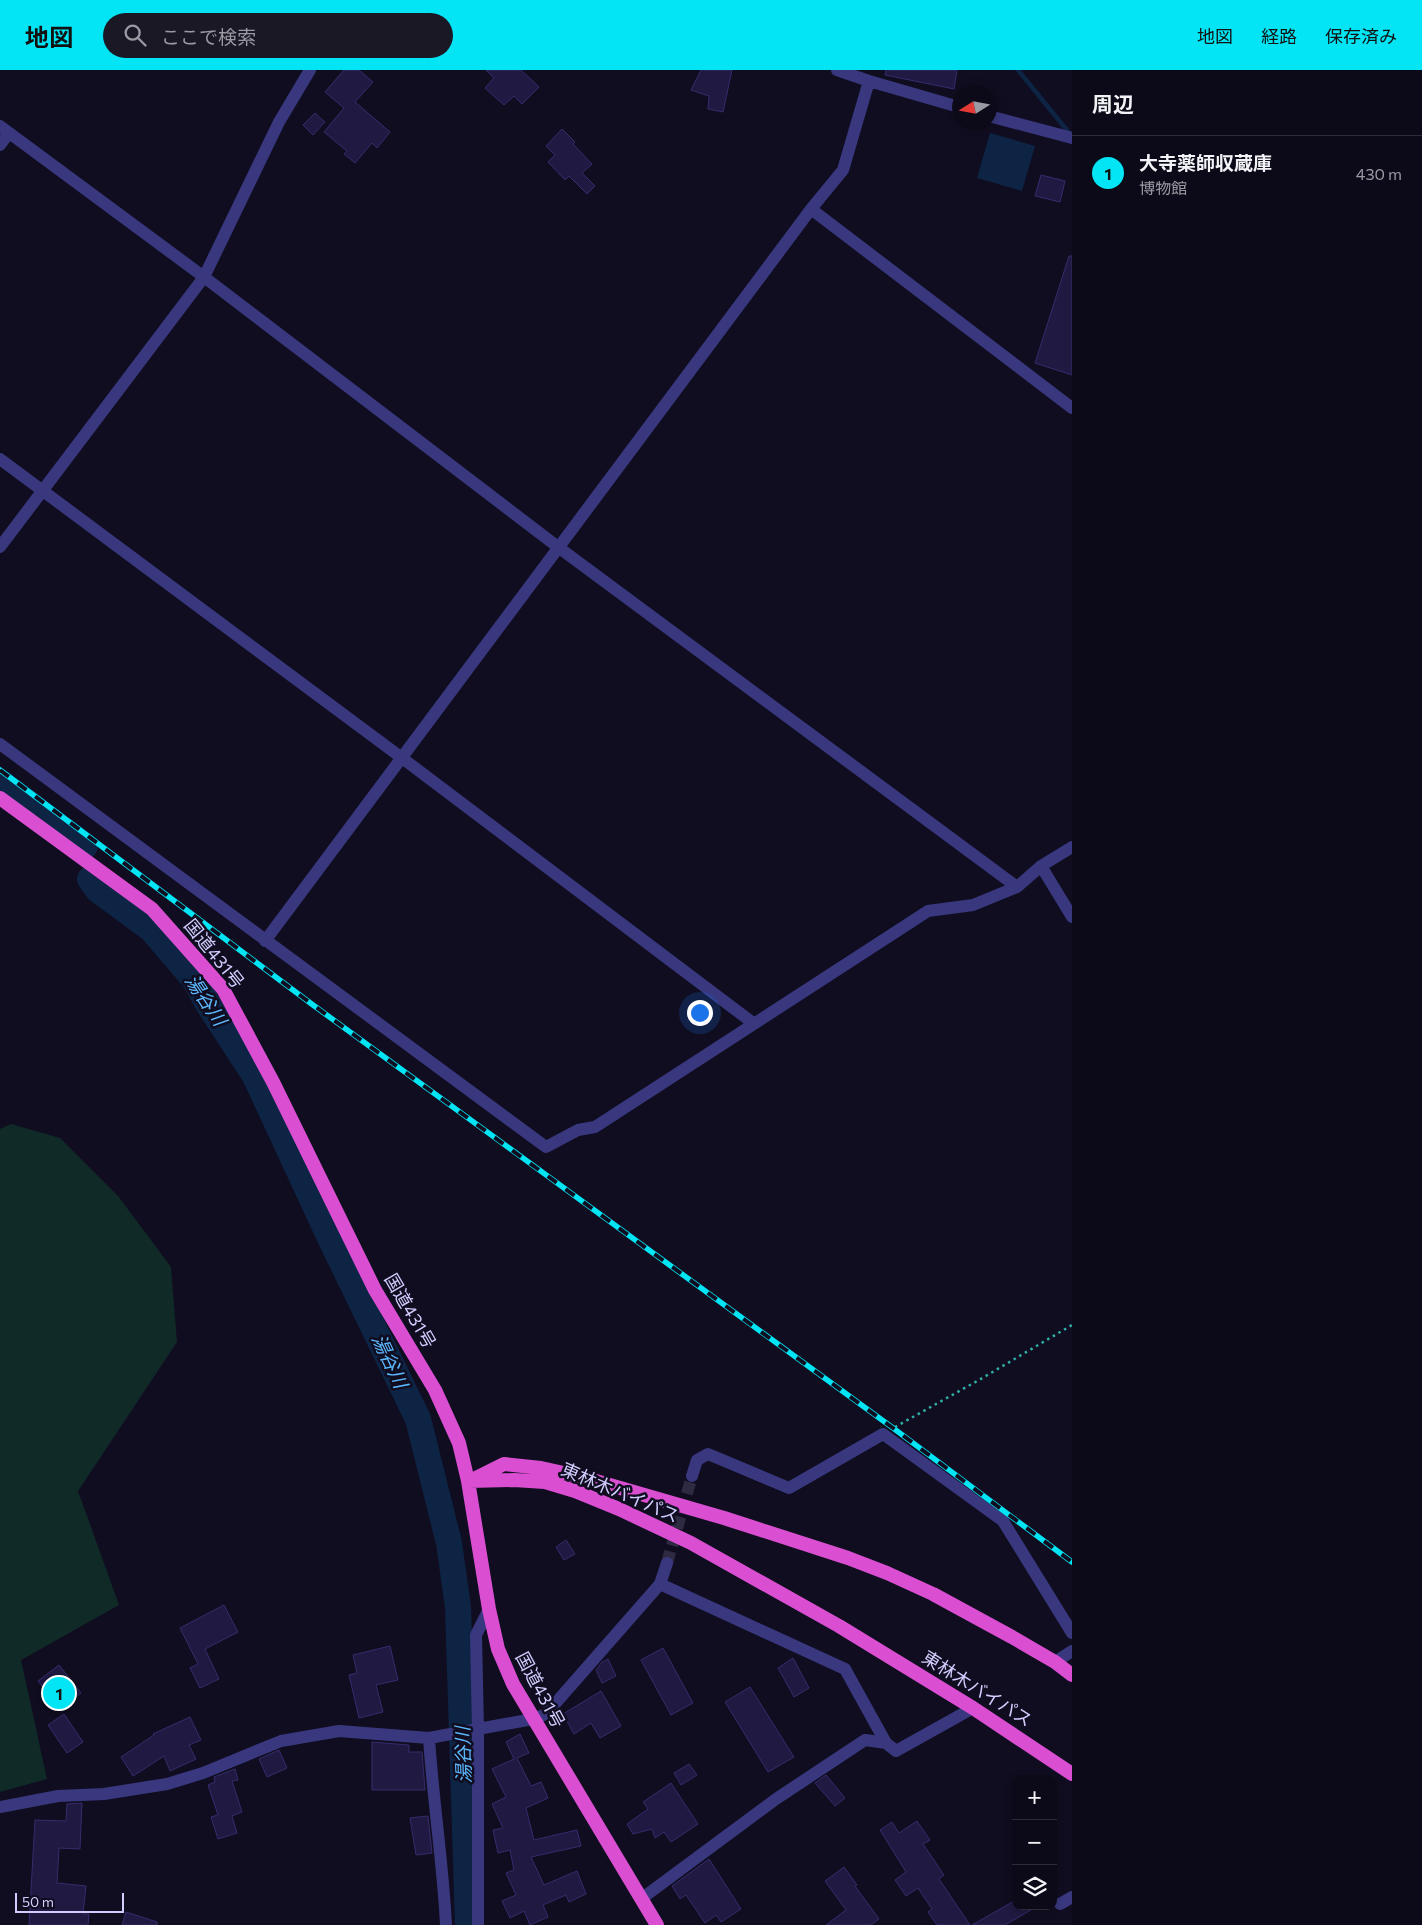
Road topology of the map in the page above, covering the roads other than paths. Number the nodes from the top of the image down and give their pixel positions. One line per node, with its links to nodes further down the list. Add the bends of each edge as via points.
1 (310, 70): 10 (street, via 279,122)
2 (837, 70): 3 (street)
3 (869, 81): 4 (street); 9 (street, via 843,170)
4 (952, 105)
5 (997, 118): 7 (street)
6 (5, 129): 8 (street); 10 (street)
7 (1072, 138)
8 (0, 145)
9 (811, 209): 11 (street); 15 (street)
10 (204, 277): 13 (street); 15 (street)
11 (1072, 408)
12 (0, 459): 13 (street)
13 (42, 491): 14 (street); 17 (street)
14 (0, 547)
15 (558, 547): 17 (street); 21 (street)
16 (0, 744): 23 (street)
17 (402, 758): 23 (street); 24 (street)
18 (0, 798): 26 (highway, 国道431号, via 152,909 223,989 273,1082 375,1290 435,1390 459,1444)
19 (1072, 847): 20 (street)
20 (1041, 866): 21 (street); 22 (street)
21 (1017, 887): 24 (street, via 974,905 928,911)
22 (1072, 917)
23 (265, 941): 24 (street, via 546,1147 578,1130 595,1127)
24 (753, 1023)
25 (692, 1476): 30 (street, via 697,1460 708,1454 789,1488 883,1434 1003,1521)
26 (468, 1481): 29 (highway, 国道431号); 32 (highway, 東林木バイパス, via 504,1464 541,1468 582,1476 724,1518 887,1572); 34 (highway, 東林木バイパス, via 545,1482 619,1509 691,1543 839,1626)
27 (667, 1563): 28 (street)
28 (660, 1584): 35 (street, via 546,1714); 38 (street, via 845,1669)
29 (489, 1609): 35 (highway, 国道431号, via 502,1658); 36 (street, via 476,1635)
30 (1072, 1633)
31 (1072, 1651): 32 (street)
32 (1055, 1662): 33 (highway, 東林木バイパス)
33 (1072, 1675)
34 (972, 1708): 38 (street, via 896,1751); 39 (highway, 東林木バイパス)
35 (533, 1718): 36 (street); 42 (highway, 国道431号)
36 (478, 1730): 37 (street); 45 (street)
37 (429, 1738): 40 (street, via 339,1731 281,1741 167,1784 104,1794 58,1796); 44 (street)
38 (886, 1743): 42 (street, via 865,1740 776,1799)
39 (1072, 1774)
40 (0, 1807)
41 (1072, 1897): 43 (street)
42 (641, 1899): 46 (highway, 国道431号)
43 (1060, 1904)
44 (446, 1925)
45 (478, 1925)
46 (657, 1925)

